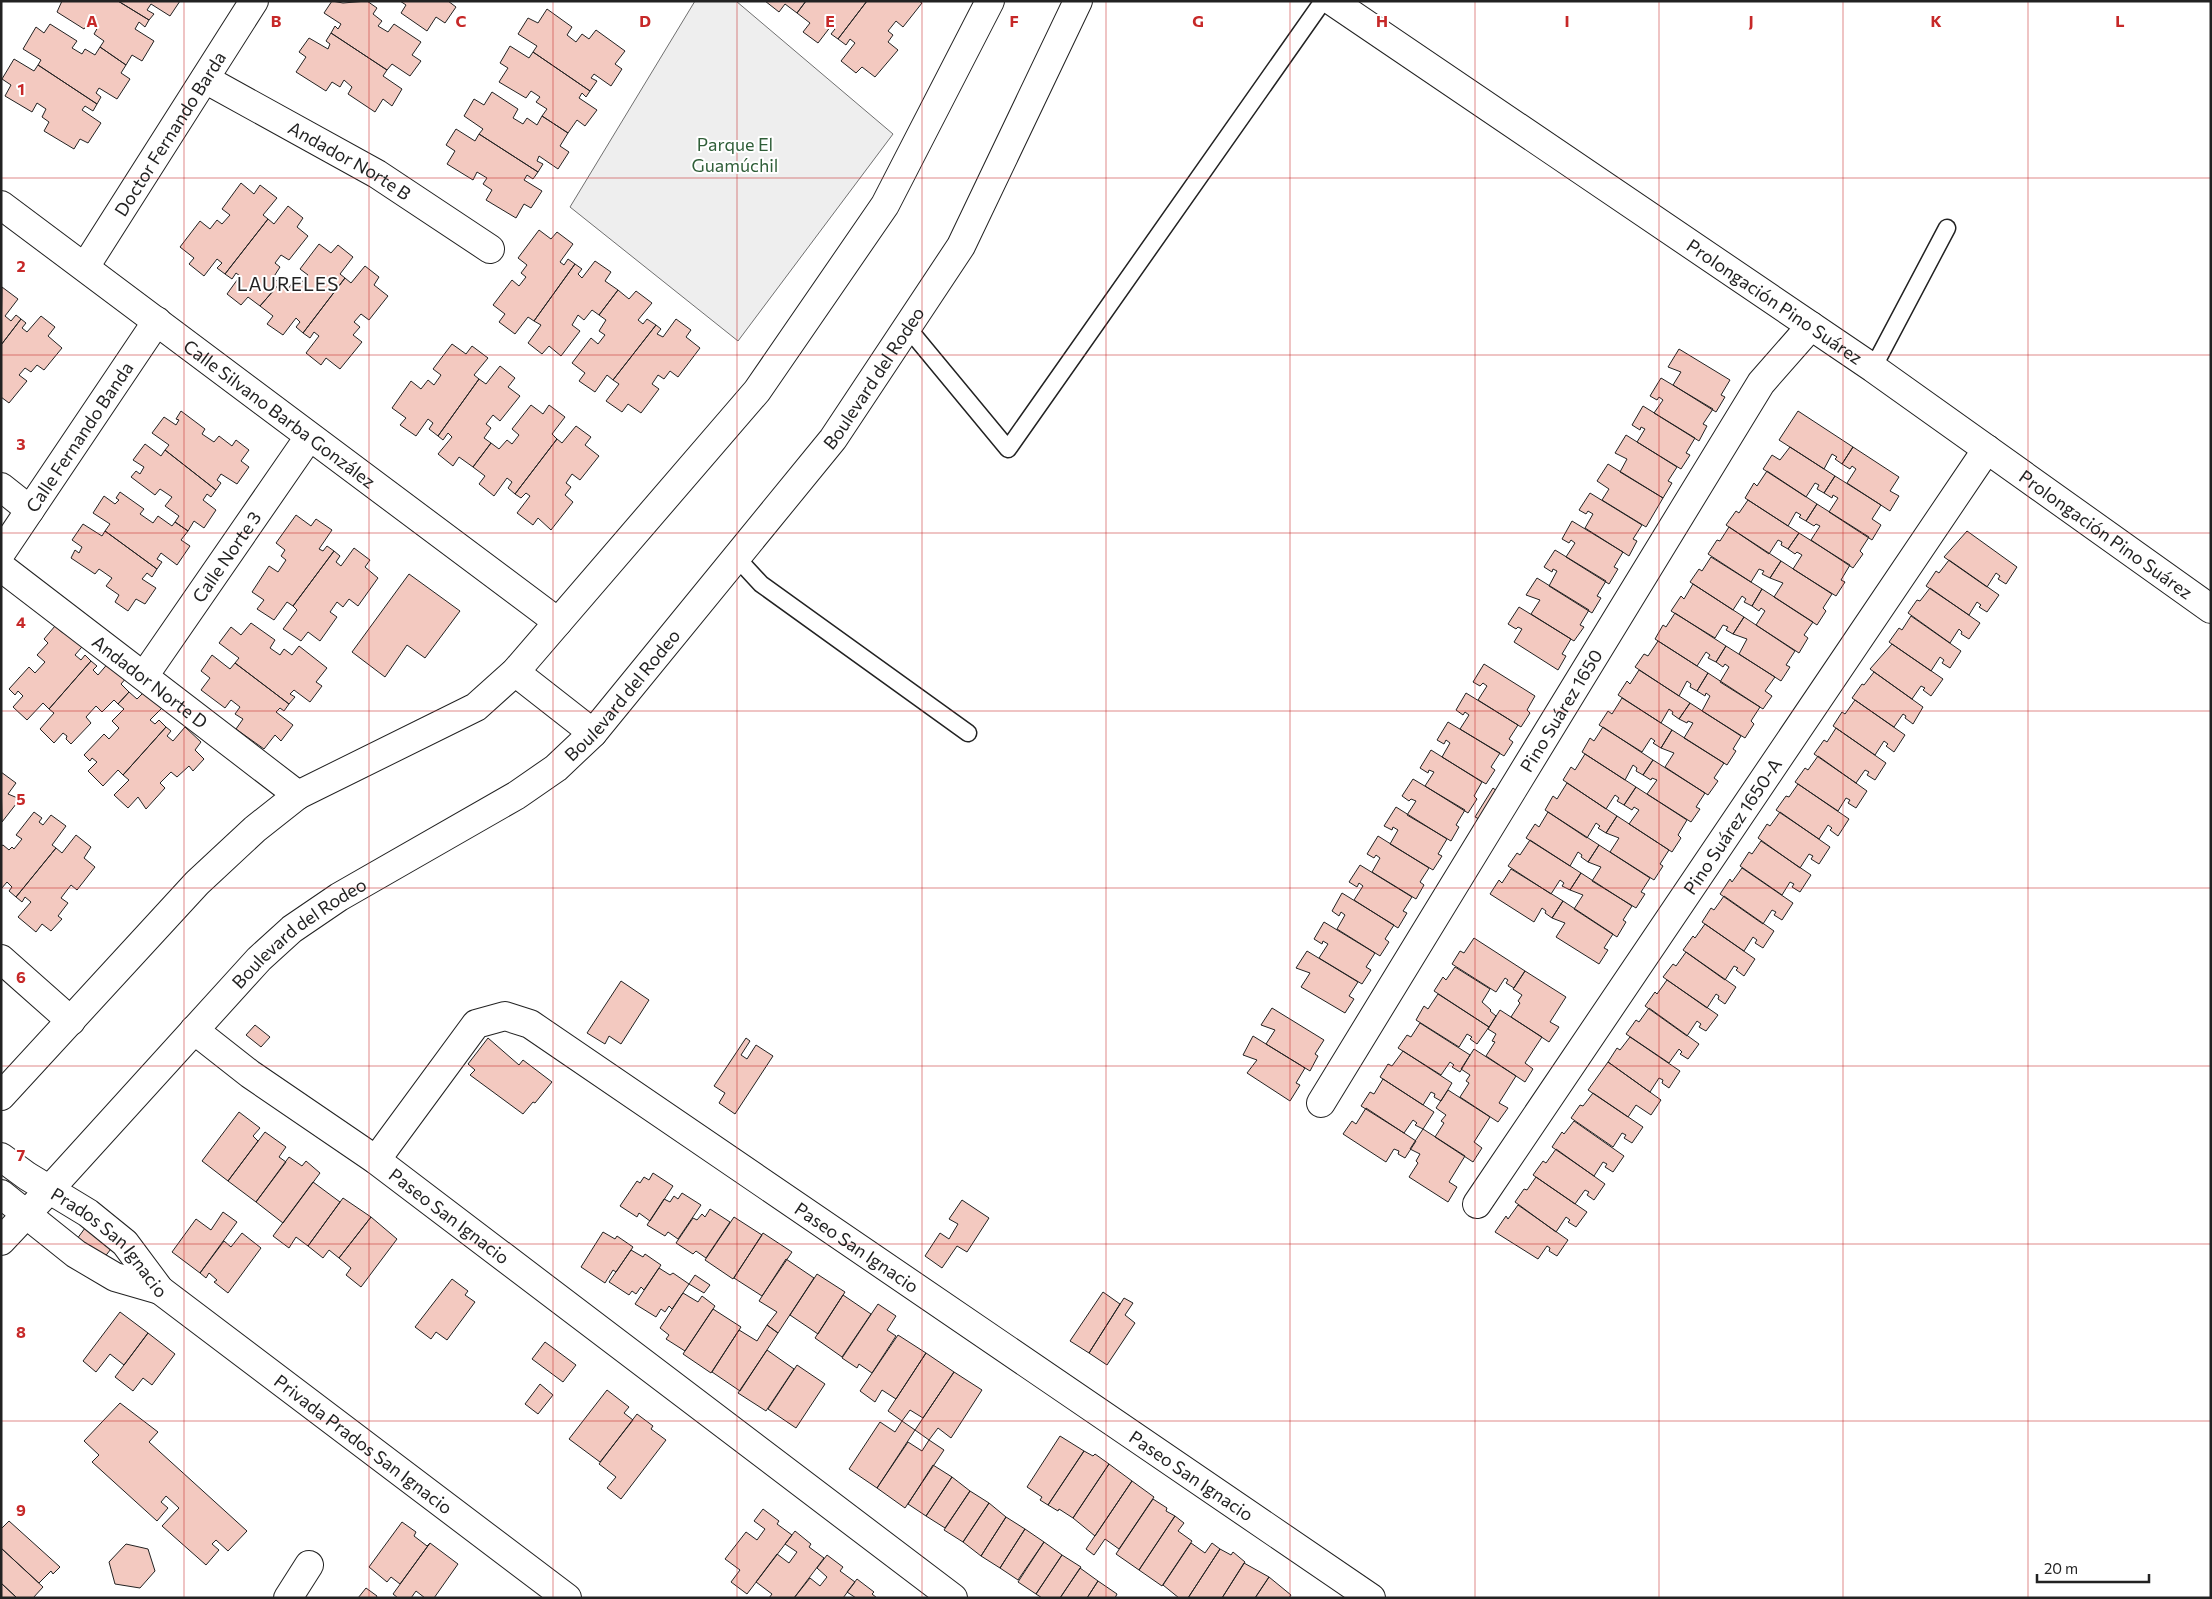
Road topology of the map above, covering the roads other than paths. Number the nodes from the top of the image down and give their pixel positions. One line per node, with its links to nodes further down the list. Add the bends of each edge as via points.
1 (254, 1): 6 (street, Doctor Fernando Barda)
2 (990, 1): 23 (street, via 885,205 762,383)
3 (1078, 1): 13 (street, Boulevard del Rodeo, via 961,246)
4 (1322, 1): 13 (lane, via 1008,449)
5 (1332, 1): 12 (street, Prolongación Pino Suárez)
6 (205, 79): 9 (street, Andador Norte B, via 377,174); 10 (street, Doctor Fernando Barda)
7 (1, 205): 10 (street, Calle Silvano Barba González)
8 (1947, 228): 14 (lane)
9 (490, 250)
10 (85, 267): 11 (street, Calle Silvano Barba González)
11 (157, 321): 15 (street, Calle Silvano Barba González); 18 (street, Calle Fernando Banda)
12 (1811, 326): 14 (street, Prolongación Pino Suárez); 33 (street, Pino Suárez 1650, via 1761,383)
13 (907, 327): 20 (street, Boulevard del Rodeo, via 833,439)
14 (1873, 368): 16 (street, Prolongación Pino Suárez)
15 (309, 436): 23 (street, Calle Silvano Barba González); 25 (street, Calle Norte 3)
16 (1987, 449): 22 (street, Prolongación Pino Suárez); 38 (street, Pino Suárez 1650-A)
17 (1, 487): 18 (street)
18 (30, 510): 19 (street, Calle Fernando Banda)
19 (1, 553)
20 (736, 557): 26 (street, Boulevard del Rodeo); 27 (lane, via 761,584)
21 (1, 566): 25 (street, Andador Norte D)
22 (2211, 610)
23 (558, 622): 24 (street)
24 (515, 672): 26 (street); 28 (street, via 476,707)
25 (144, 676): 28 (street, Andador Norte D)
26 (593, 733): 31 (street, Boulevard del Rodeo, via 556,768 517,795 339,897 292,929 259,958)
27 (968, 733)
28 (298, 795): 30 (street, via 198,883)
29 (1, 959): 30 (street)
30 (71, 1021): 32 (street)
31 (194, 1030): 35 (street, Paseo San Ignacio, via 250,1074); 36 (street, Boulevard del Rodeo)
32 (2, 1095)
33 (1321, 1103)
34 (1, 1157): 36 (street, Prados San Ignacio)
35 (376, 1160): 45 (street, Paseo San Ignacio); 46 (street, Paseo San Ignacio, via 476,1024 505,1016 530,1024)
36 (50, 1190): 39 (street, Boulevard del Rodeo); 41 (street, Prados San Ignacio, via 88,1213 125,1242)
37 (1, 1194): 39 (street, Prados San Ignacio)
38 (1477, 1204)
39 (26, 1214): 40 (street, Boulevard del Rodeo); 41 (street, Prados San Ignacio, via 67,1248 116,1277)
40 (1, 1241)
41 (160, 1290): 44 (street, Privada Prados San Ignacio)
42 (310, 1565): 43 (street)
43 (288, 1598)
44 (567, 1598)
45 (953, 1598)
46 (1371, 1598)

